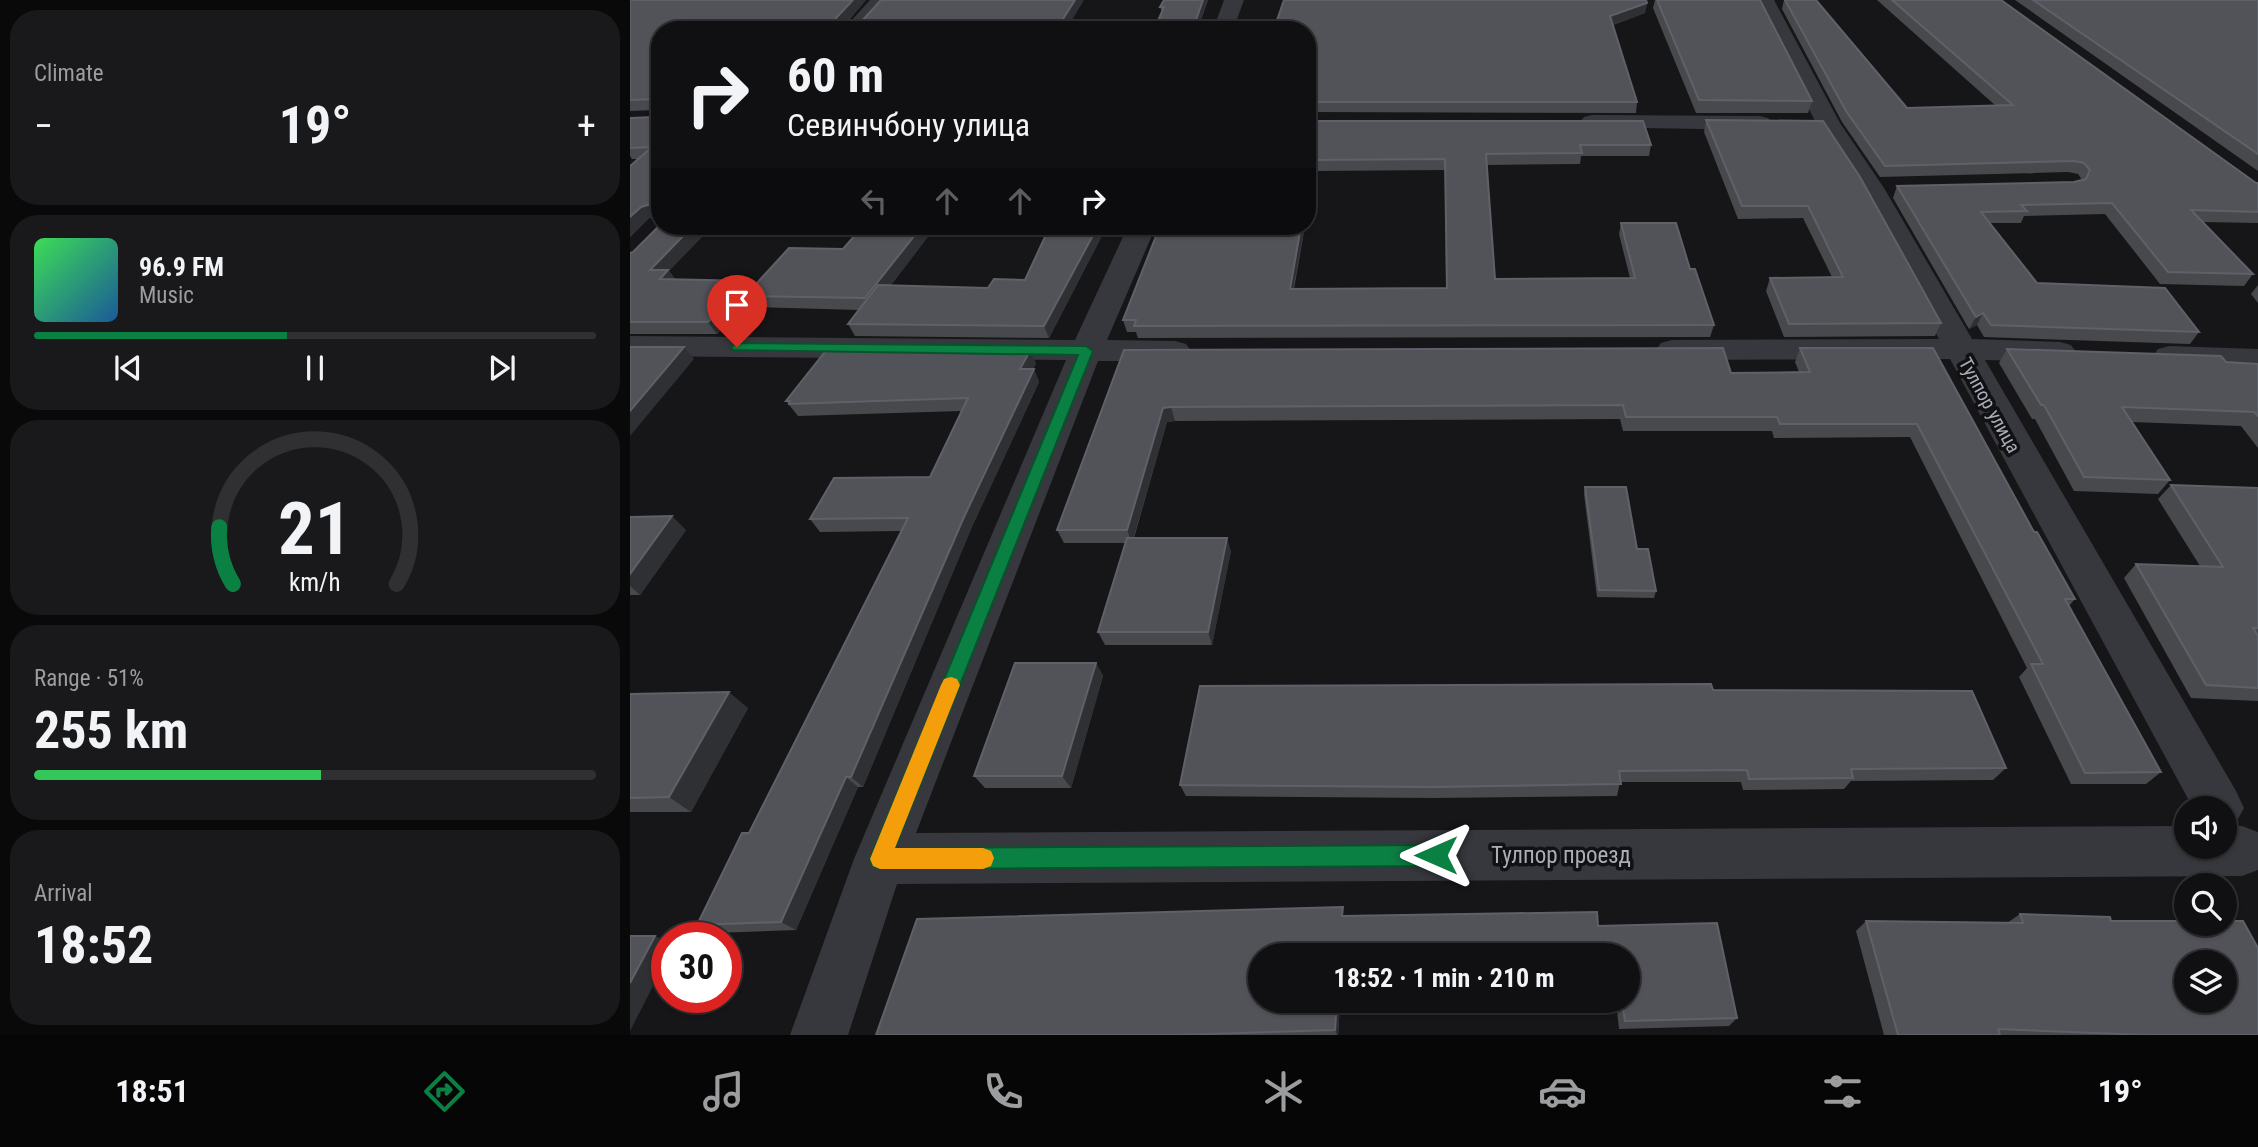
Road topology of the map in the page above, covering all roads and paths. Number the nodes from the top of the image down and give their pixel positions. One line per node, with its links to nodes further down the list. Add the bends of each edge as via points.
1 (881, 0): 4 (street)
2 (1234, 0): 5 (street)
3 (1765, 0): 7 (street, Тулпор улица)
4 (861, 21)
5 (1226, 21)
6 (1568, 122): 7 (street)
7 (1805, 123): 10 (street, Тулпор улица, via 1884,188)
8 (1138, 235): 12 (street)
9 (630, 346): 12 (street)
10 (1959, 349): 11 (street); 14 (street); 17 (street, Тулпор улица)
11 (1640, 350)
12 (1086, 351): 13 (street); 19 (street)
13 (1211, 351)
14 (2095, 354)
15 (2136, 355): 16 (street)
16 (2258, 359)
17 (2212, 796)
18 (2174, 839): 19 (street, Тулпор проезд)
19 (880, 859): 20 (street)
20 (819, 1035)

